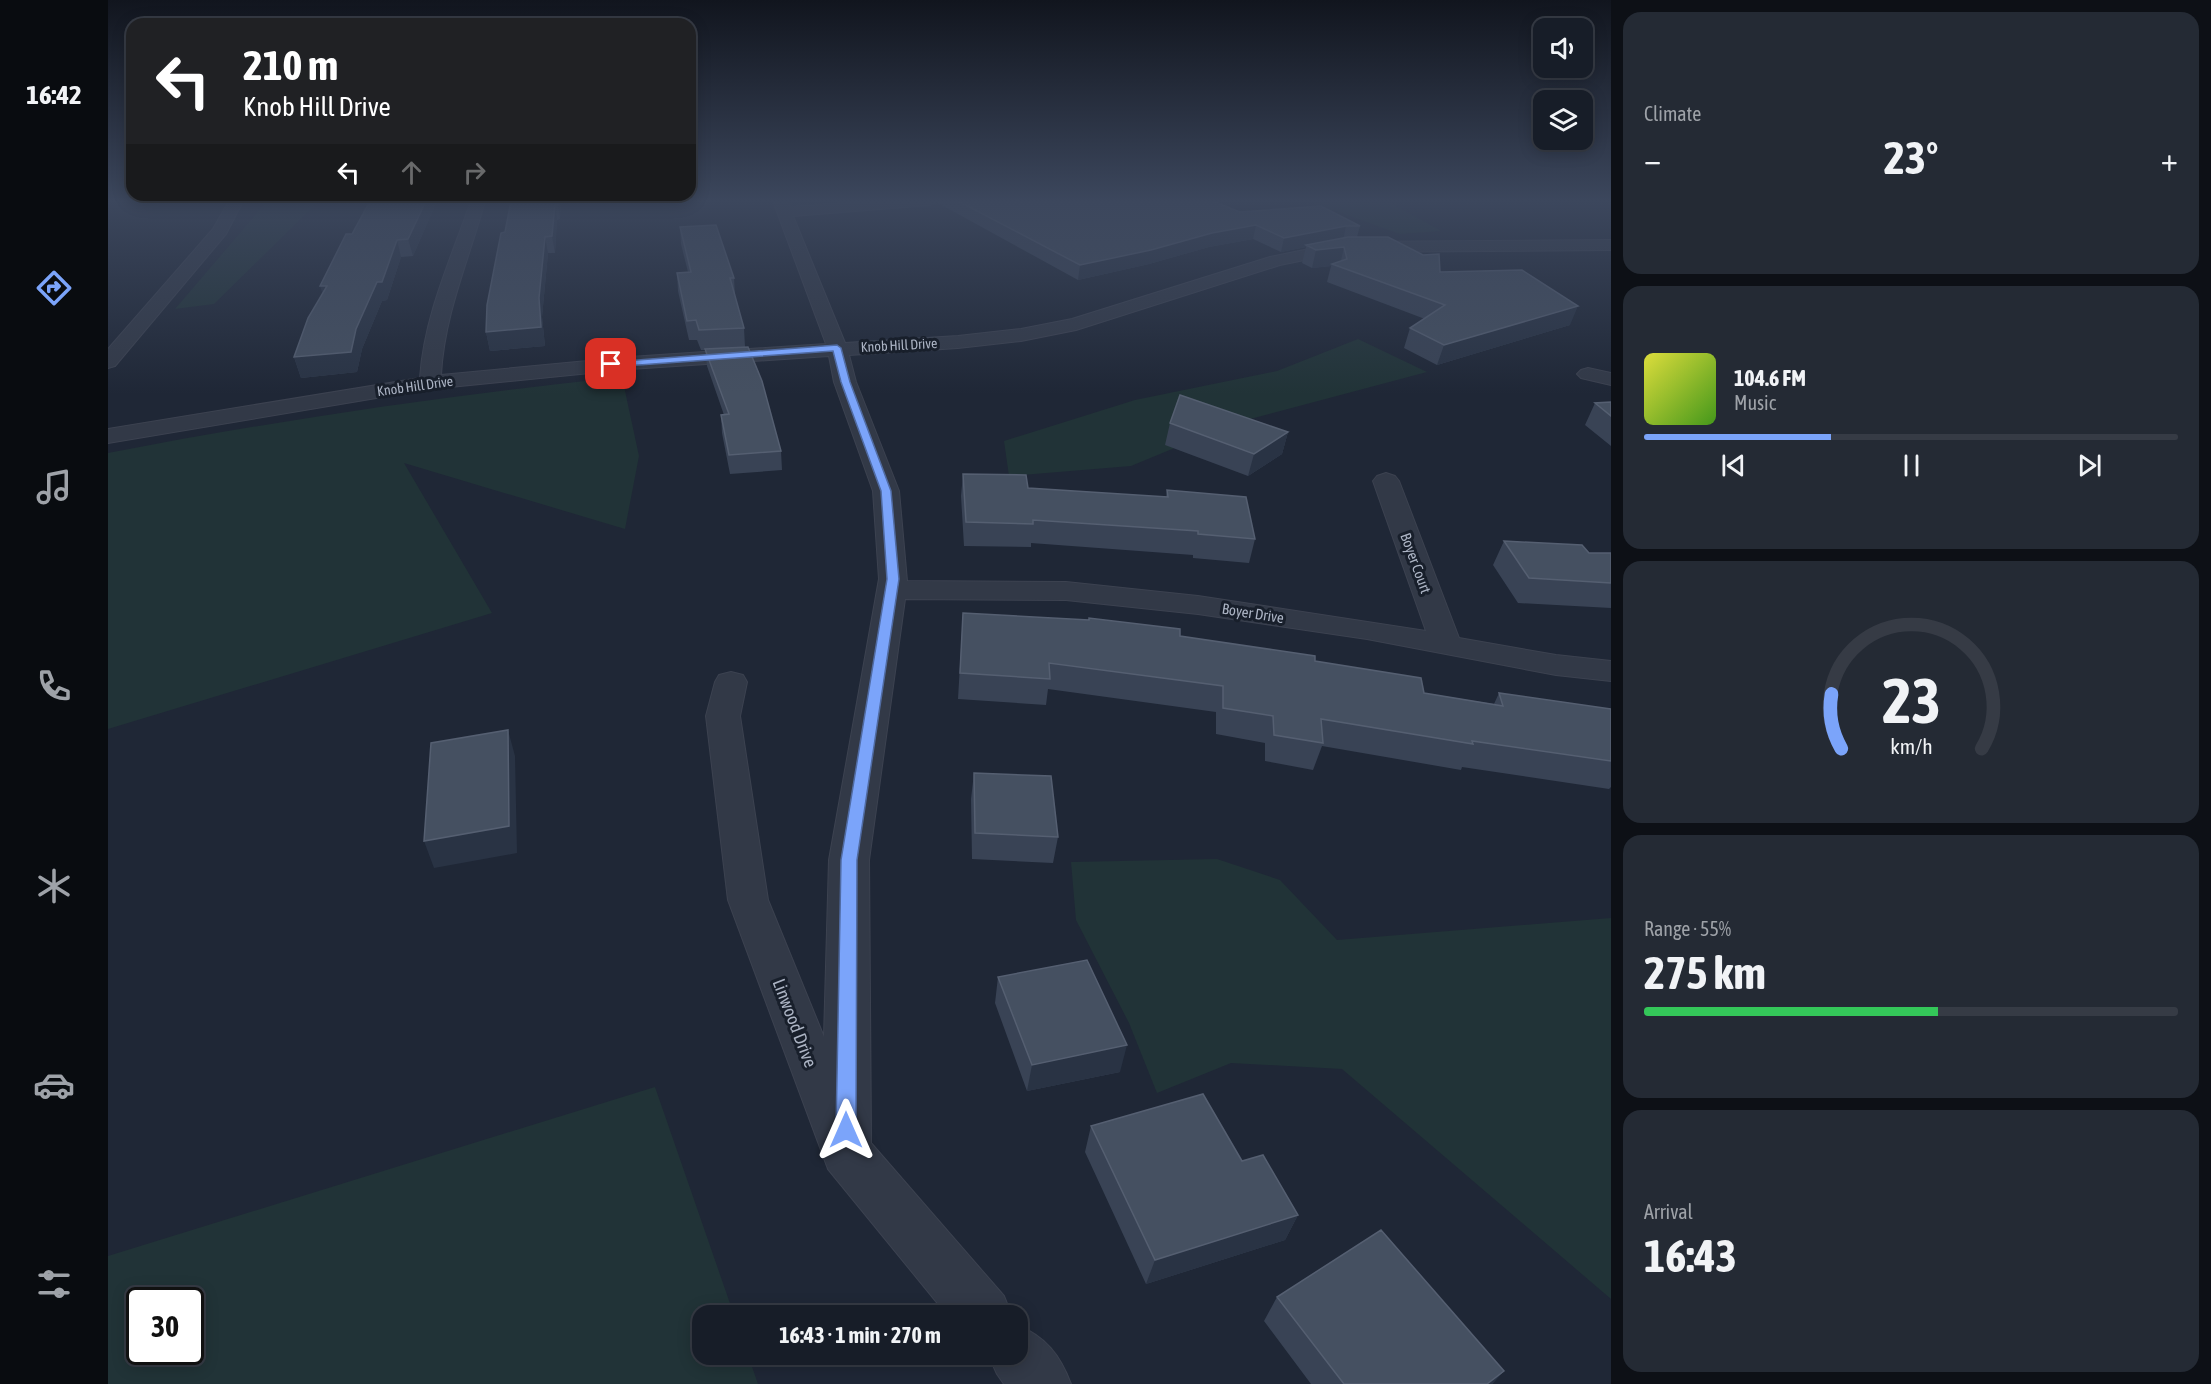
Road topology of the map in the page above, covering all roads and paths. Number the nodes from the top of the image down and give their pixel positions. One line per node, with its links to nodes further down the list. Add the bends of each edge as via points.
1 (190, 266): 6 (street)
2 (458, 266): 9 (street, via 438,322)
3 (806, 266): 5 (street)
4 (1261, 266): 5 (street, Knob Hill Drive, via 1076,324 958,342)
5 (837, 348): 9 (street, Knob Hill Drive); 12 (street, via 845,382 886,491)
6 (108, 362)
7 (1588, 374): 8 (street)
8 (1611, 379)
9 (430, 383): 10 (street, Knob Hill Drive)
10 (108, 436)
11 (1386, 481): 13 (street, Boyer Court)
12 (891, 590): 13 (street, Boyer Drive, via 1066,591 1198,605); 16 (street, via 849,860)
13 (1446, 645): 14 (street, Boyer Drive)
14 (1611, 671)
15 (731, 682): 16 (street, Linwood Drive, via 723,716 748,900)
16 (846, 1152): 17 (street, Linwood Drive)
17 (975, 1305)
18 (1026, 1365): 19 (street)
19 (1042, 1384)

